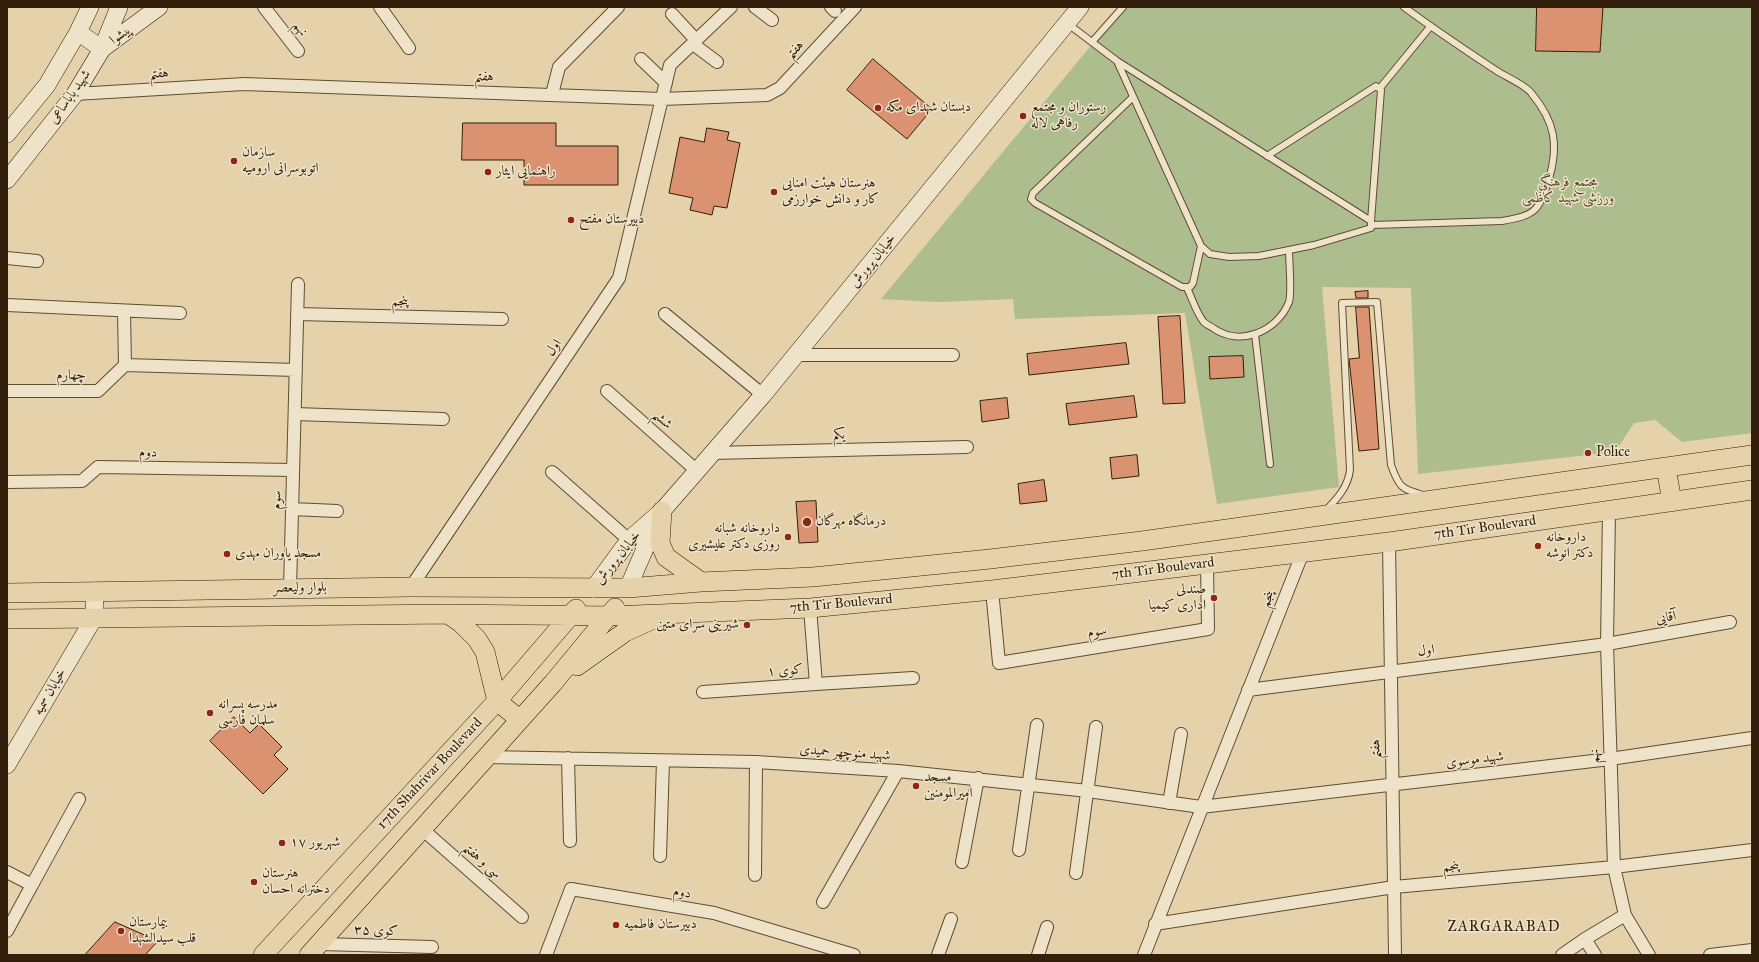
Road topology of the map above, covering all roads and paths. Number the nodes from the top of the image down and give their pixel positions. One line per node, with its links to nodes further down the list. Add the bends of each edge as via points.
1 (90, 7): 17 (street, شهید باباساعی)
2 (120, 7): 21 (street, شهید باباساعی)
3 (159, 7): 21 (street, پیشوا)
4 (264, 7): 22 (street, نهم)
5 (380, 7): 20 (street)
6 (618, 7): 29 (street, via 560,67)
7 (732, 7): 18 (street, اول)
8 (755, 7): 14 (street)
9 (855, 7): 31 (street, هفتم, via 780,88 767,95)
10 (1080, 7): 15 (street, خیابان پرورش)
11 (1123, 7): 19 (lane)
12 (1404, 7): 16 (lane)
13 (672, 14): 18 (street)
14 (772, 20)
15 (1067, 23): 19 (lane); 49 (street, خیابان پرورش)
16 (1430, 27): 27 (lane); 35 (lane, via 1531,92 1547,116 1556,144 1552,167 1540,205 1531,214 1521,218 1502,221)
17 (78, 32): 21 (street); 32 (street, شهید باباساعی, via 47,85)
18 (695, 42): 25 (street); 26 (street, اول, via 670,65)
19 (1092, 42): 24 (lane)
20 (409, 48)
21 (102, 49): 28 (street, شهید باباساعی)
22 (298, 51)
23 (641, 59): 26 (street)
24 (1117, 61): 30 (lane); 33 (lane)
25 (717, 62)
26 (666, 83): 31 (street, اول)
27 (1380, 88): 33 (lane, via 1376,86); 35 (lane)
28 (75, 94): 29 (street, هفتم, via 244,84); 34 (street, شهید باباساعی)
29 (552, 94): 31 (street, هفتم)
30 (1133, 96): 36 (lane); 41 (lane, via 1033,193 1031,198 1035,203)
31 (662, 99): 82 (street, اول, via 618,278)
32 (7, 134)
33 (1267, 156): 35 (lane)
34 (7, 180)
35 (1371, 223): 37 (lane, via 1371,228)
36 (1201, 246): 37 (lane, via 1210,254 1229,257 1259,256); 41 (lane, via 1193,282)
37 (1290, 250): 48 (lane, via 1290,301 1278,320 1266,330)
38 (7, 258): 39 (street)
39 (37, 261)
40 (298, 284): 45 (street, سوم)
41 (1186, 288): 48 (lane, via 1203,322 1219,332 1234,337)
42 (7, 305): 43 (street)
43 (124, 312): 44 (street); 51 (street)
44 (180, 314)
45 (298, 314): 47 (street, پنجم); 52 (street, سوم)
46 (665, 314): 55 (street)
47 (502, 319)
48 (1255, 334): 61 (lane)
49 (796, 355): 50 (street); 55 (street, خیابان پرورش)
50 (953, 355)
51 (125, 365): 52 (street); 53 (street, چهارم, via 98,391)
52 (296, 370): 56 (street, سوم)
53 (7, 391)
54 (607, 391): 64 (street, ششم)
55 (763, 395): 59 (street, خیابان پرورش)
56 (295, 414): 57 (street); 63 (street, سوم)
57 (443, 419)
58 (966, 448): 59 (street, یکم)
59 (712, 454): 64 (street, خیابان پرورش)
60 (1752, 454): 62 (main road)
61 (1270, 464)
62 (1666, 466): 68 (main road); 69 (main road)
63 (293, 470): 66 (street, دوم, via 98,467 82,481); 70 (street, سوم)
64 (697, 471): 72 (street, خیابان پرورش)
65 (552, 472): 75 (street)
66 (7, 482)
67 (1752, 490): 69 (main road, 7th Tir Boulevard)
68 (1439, 500): 74 (main road); 74 (lane, via 1404,489 1391,465 1377,302 1342,303 1349,478 1339,497)
69 (1672, 502): 73 (main road, 7th Tir Boulevard)
70 (292, 509): 71 (street); 83 (street, سوم)
71 (337, 511)
72 (662, 511): 75 (street, خیابان پرورش); 81 (main road, via 660,543 666,557); 84 (street, خیابان پرورش)
73 (1609, 511): 77 (main road, 7th Tir Boulevard); 97 (street, نهم)
74 (1319, 516): 76 (main road)
75 (629, 540): 85 (street, خیابان پرورش)
76 (1142, 541): 80 (main road); 81 (main road, via 814,577)
77 (1389, 542): 78 (main road, 7th Tir Boulevard); 98 (street, هفتم)
78 (1303, 552): 79 (main road, 7th Tir Boulevard); 102 (street, پنجم)
79 (1207, 564): 80 (main road, 7th Tir Boulevard); 86 (street, سوم, via 1208,629 999,663)
80 (1147, 571): 86 (main road, 7th Tir Boulevard)
81 (701, 582): 84 (main road)
82 (411, 587): 83 (main road, بلوار ولیعصر); 85 (main road, بلوار ولیعصر)
83 (290, 588): 87 (main road, بلوار ولیعصر)
84 (628, 588): 85 (main road); 93 (main road, 17th Shahrivar Boulevard)
85 (593, 589): 92 (main road, 17th Shahrivar Boulevard)
86 (992, 590): 89 (main road, 7th Tir Boulevard)
87 (95, 591): 88 (main road, بلوار ولیعصر); 94 (street)
88 (7, 594)
89 (810, 608): 90 (main road, 7th Tir Boulevard); 101 (street, کوی ۱)
90 (670, 612): 93 (main road, 7th Tir Boulevard); 100 (main road, via 625,632)
91 (448, 614): 92 (main road, بلوار ولیعصر); 94 (main road, بلوار ولیعصر); 104 (main road, via 477,639 485,652)
92 (572, 614): 93 (main road, 7th Tir Boulevard); 104 (main road, 17th Shahrivar Boulevard)
93 (610, 616): 100 (main road, 17th Shahrivar Boulevard)
94 (94, 618): 95 (main road, بلوار ولیعصر); 115 (street, خیابان سمیه)
95 (7, 619)
96 (1730, 622): 97 (street, آقایی)
97 (1608, 644): 98 (street, اول); 112 (street, نهم)
98 (1390, 671): 102 (street, اول); 119 (street, هفتم)
99 (913, 678): 101 (street)
100 (553, 683): 105 (main road, 17th Shahrivar Boulevard)
101 (816, 684): 103 (street, کوی ۱)
102 (1248, 690): 123 (street, پنجم)
103 (703, 692)
104 (496, 701): 105 (main road); 147 (main road, 17th Shahrivar Boulevard)
105 (518, 720): 110 (main road, 17th Shahrivar Boulevard)
106 (1037, 725): 118 (street)
107 (1096, 727): 120 (street)
108 (1181, 734): 122 (street)
109 (1752, 738): 112 (street, شهید موسوی)
110 (485, 757): 111 (street, شهبد منوچهر حمیدی); 124 (main road, 17th Shahrivar Boulevard)
111 (568, 758): 113 (street, شهبد منوچهر حمیدی); 125 (street)
112 (1610, 759): 119 (street, شهید موسوی); 130 (street, نهم)
113 (663, 761): 114 (street, شهبد منوچهر حمیدی); 128 (street)
114 (756, 762): 116 (street, شهبد منوچهر حمیدی); 133 (street)
115 (7, 766)
116 (898, 771): 117 (street, شهبد منوچهر حمیدی); 136 (street)
117 (978, 778): 118 (street, شهبد منوچهر حمیدی); 129 (street)
118 (1028, 784): 120 (street, شهبد منوچهر حمیدی); 126 (street)
119 (1392, 785): 123 (street, شهید موسوی); 135 (street, هفتم)
120 (1088, 791): 122 (street, شهبد منوچهر حمیدی); 132 (street)
121 (79, 799): 134 (street)
122 (1169, 803): 123 (street, شهبد منوچهر حمیدی)
123 (1201, 807): 140 (street, پنجم)
124 (422, 828): 138 (street, سی و هفتم); 145 (main road, 17th Shahrivar Boulevard)
125 (570, 841)
126 (1019, 850)
127 (1752, 850): 130 (street, پنجم)
128 (660, 856)
129 (962, 862)
130 (1614, 867): 135 (street, پنجم); 137 (street, نهم)
131 (7, 872): 134 (street)
132 (1076, 873)
133 (755, 875)
134 (32, 885): 142 (street)
135 (1394, 887): 140 (street, پنجم); 153 (street, هفتم)
136 (823, 902)
137 (1625, 915): 143 (street); 156 (street, نهم)
138 (522, 917)
139 (951, 919): 150 (street)
140 (1155, 924): 152 (street, پنجم)
141 (1047, 928): 151 (street)
142 (7, 931)
143 (1584, 939): 154 (street); 155 (street)
144 (432, 947): 145 (street, کوی ۳۵)
145 (314, 950)
146 (1752, 950): 157 (street)
147 (263, 955)
148 (546, 955): 149 (street, دوم, via 571,889 714,913)
149 (852, 955)
150 (938, 955)
151 (1038, 955)
152 (1144, 955)
153 (1395, 955)
154 (1562, 955)
155 (1594, 955)
156 (1649, 955)
157 (1710, 955)

